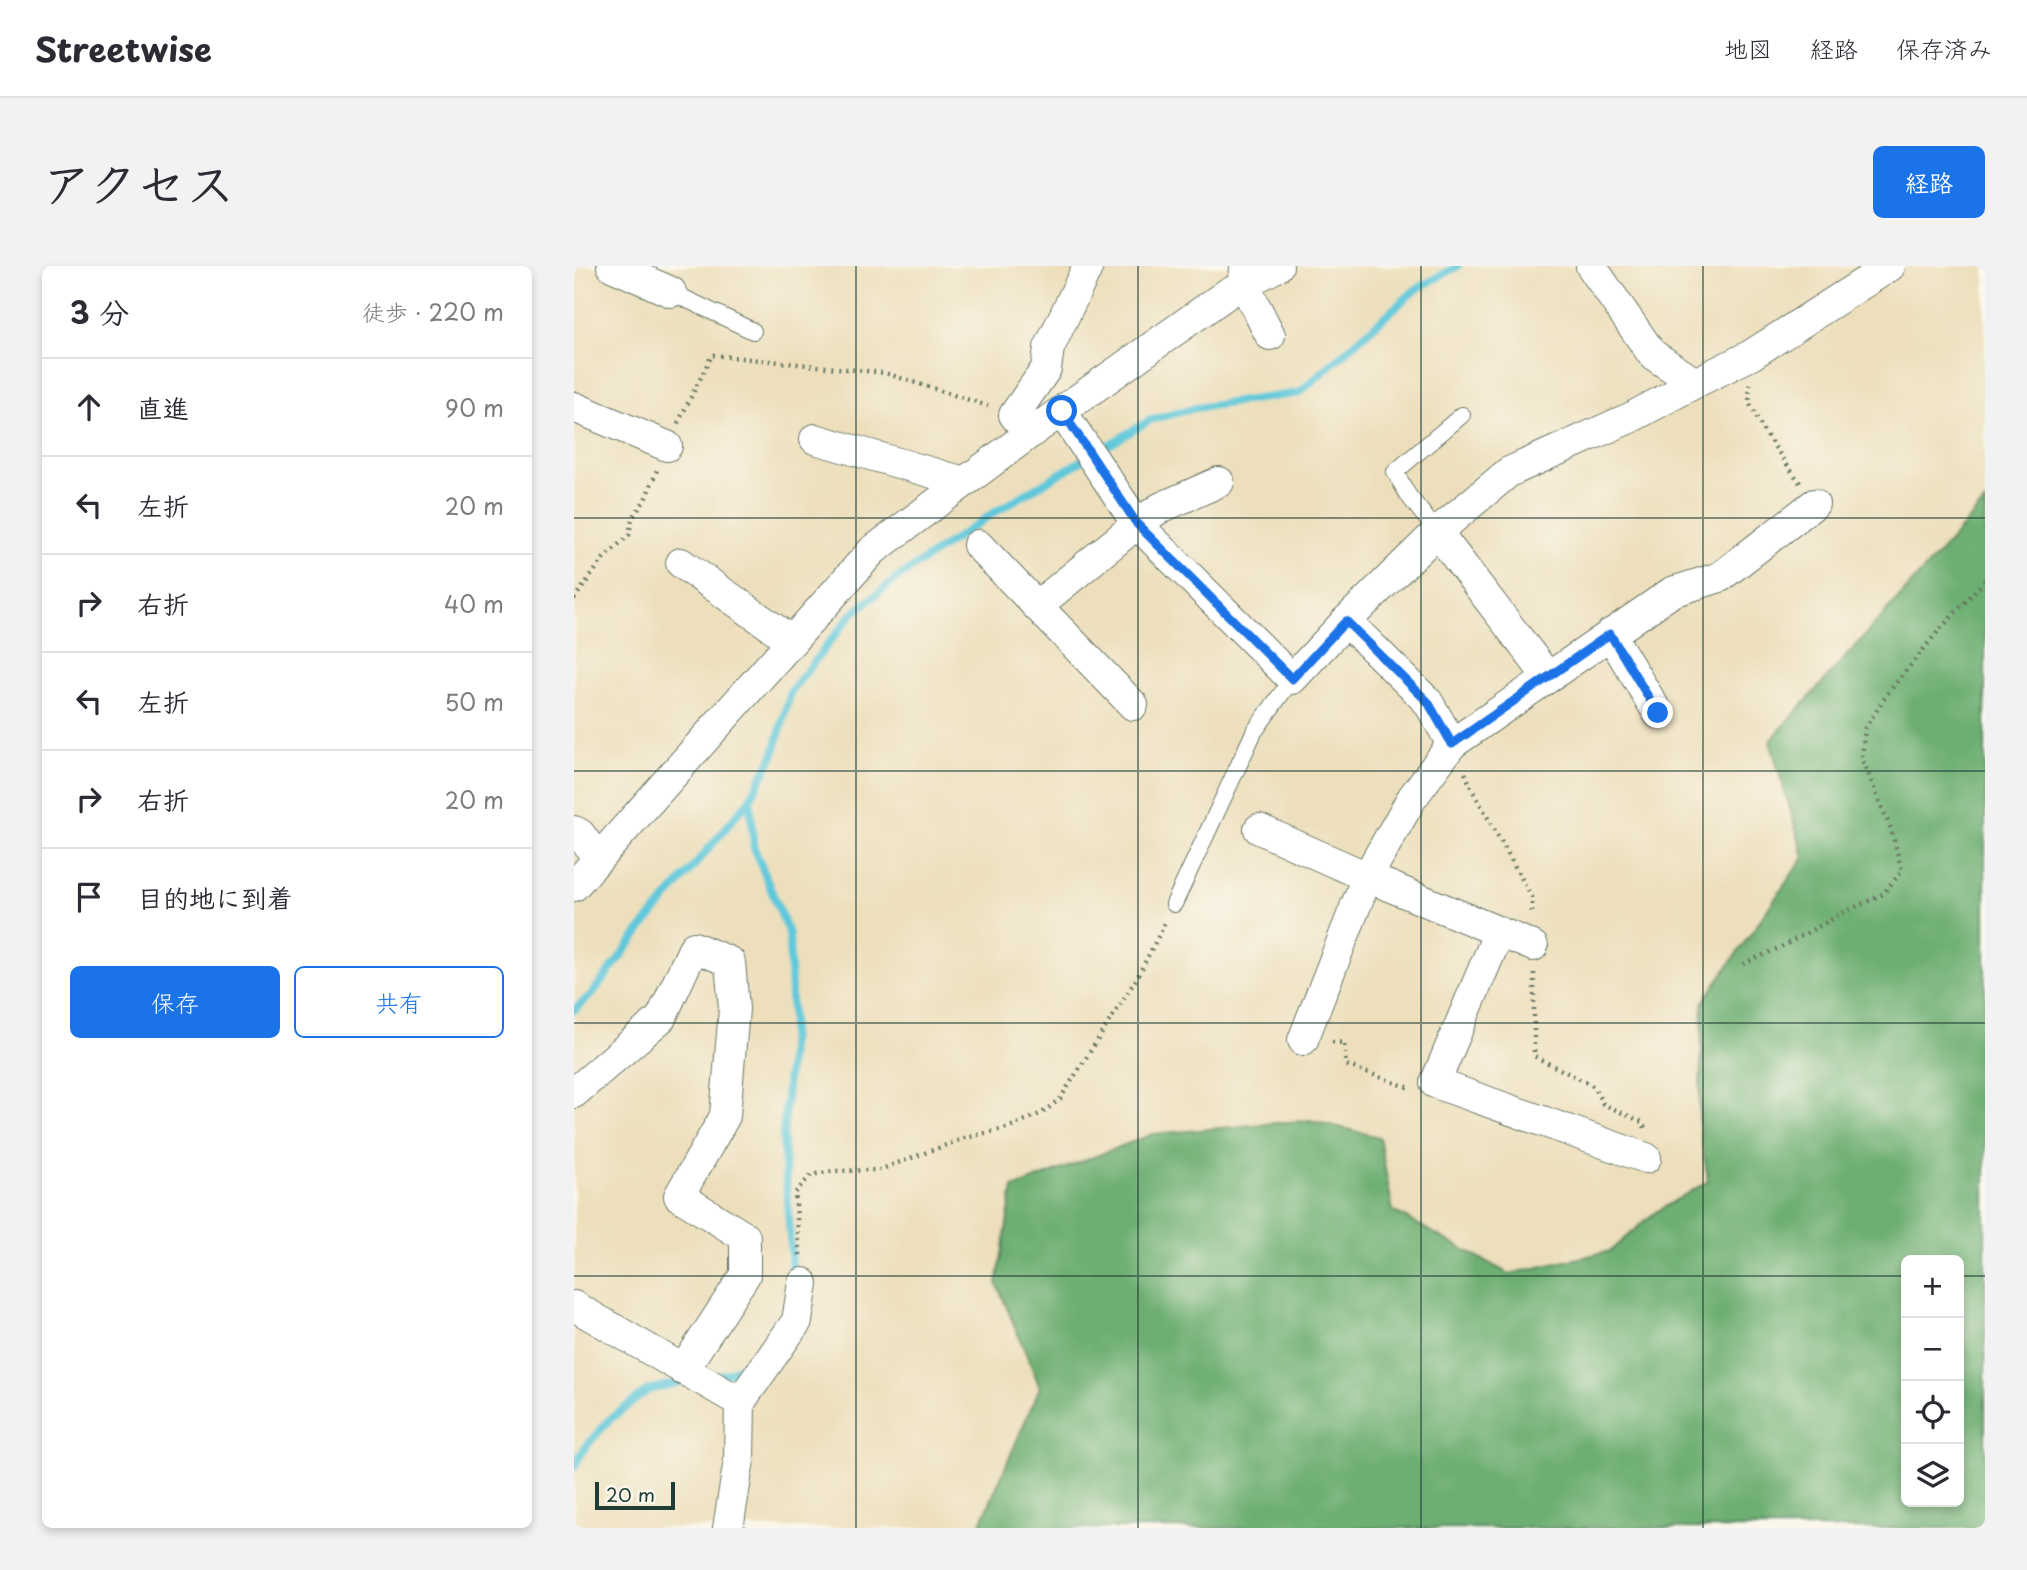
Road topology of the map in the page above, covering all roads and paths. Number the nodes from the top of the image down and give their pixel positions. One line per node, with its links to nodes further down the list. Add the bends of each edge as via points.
1 (1088, 266): 15 (street, via 1049,348 1046,369)
2 (1278, 266): 6 (street)
3 (1591, 266): 11 (street, via 1651,354)
4 (1890, 266): 10 (street)
5 (616, 267): 7 (street)
6 (1245, 275): 9 (street); 13 (street, via 1228,293)
7 (671, 292): 8 (lane)
8 (753, 331)
9 (1270, 335)
10 (1751, 355): 11 (street); 20 (path, via 1749,402 1762,429)
11 (1695, 383): 22 (street, via 1509,472)
12 (574, 407): 17 (street)
13 (1062, 411): 15 (street); 21 (street)
14 (1462, 415): 22 (lane, via 1395,472)
15 (1022, 425): 17 (path, via 884,373 712,355); 18 (street)
16 (815, 439): 18 (street)
17 (667, 446): 26 (path, via 645,500 632,518 629,535 604,558)
18 (964, 482): 30 (street, via 872,551)
19 (1219, 482): 21 (street, via 1160,508)
20 (1814, 504): 29 (street, via 1720,576 1672,592)
21 (1137, 524): 27 (street); 32 (street)
22 (1437, 533): 28 (street); 31 (street)
23 (978, 545): 27 (street)
24 (681, 563): 30 (street)
25 (1985, 580): 44 (path, via 1888,694 1865,728 1863,759 1902,870 1883,894)
26 (574, 599)
27 (1037, 606): 33 (street)
28 (1346, 621): 32 (street); 35 (street, via 1428,702)
29 (1610, 634): 31 (street); 34 (street)
30 (792, 640): 38 (street)
31 (1548, 677): 35 (street)
32 (1292, 679): 41 (lane, via 1254,732)
33 (1133, 705)
34 (1658, 713)
35 (1452, 744): 39 (street, via 1412,799)
36 (1259, 829): 39 (street)
37 (574, 831): 38 (street)
38 (598, 859): 40 (street)
39 (1367, 877): 42 (street); 45 (street)
40 (574, 886)
41 (1174, 904): 49 (path, via 1130,989 1060,1099 1042,1113 879,1170 811,1175 795,1194)
42 (1499, 932): 43 (street); 46 (street)
43 (1533, 946)
44 (1743, 964)
45 (1303, 1040): 46 (path, via 1344,1043 1346,1065 1418,1091)
46 (1435, 1083): 48 (street)
47 (574, 1093): 51 (street, via 661,1018 694,947 730,962 734,1009 725,1116 680,1196 745,1237 745,1275)
48 (1646, 1158)
49 (803, 1283): 52 (street, via 797,1321)
50 (574, 1306): 51 (street)
51 (684, 1370): 52 (street)
52 (728, 1395): 53 (street, via 739,1460)
53 (728, 1528)

